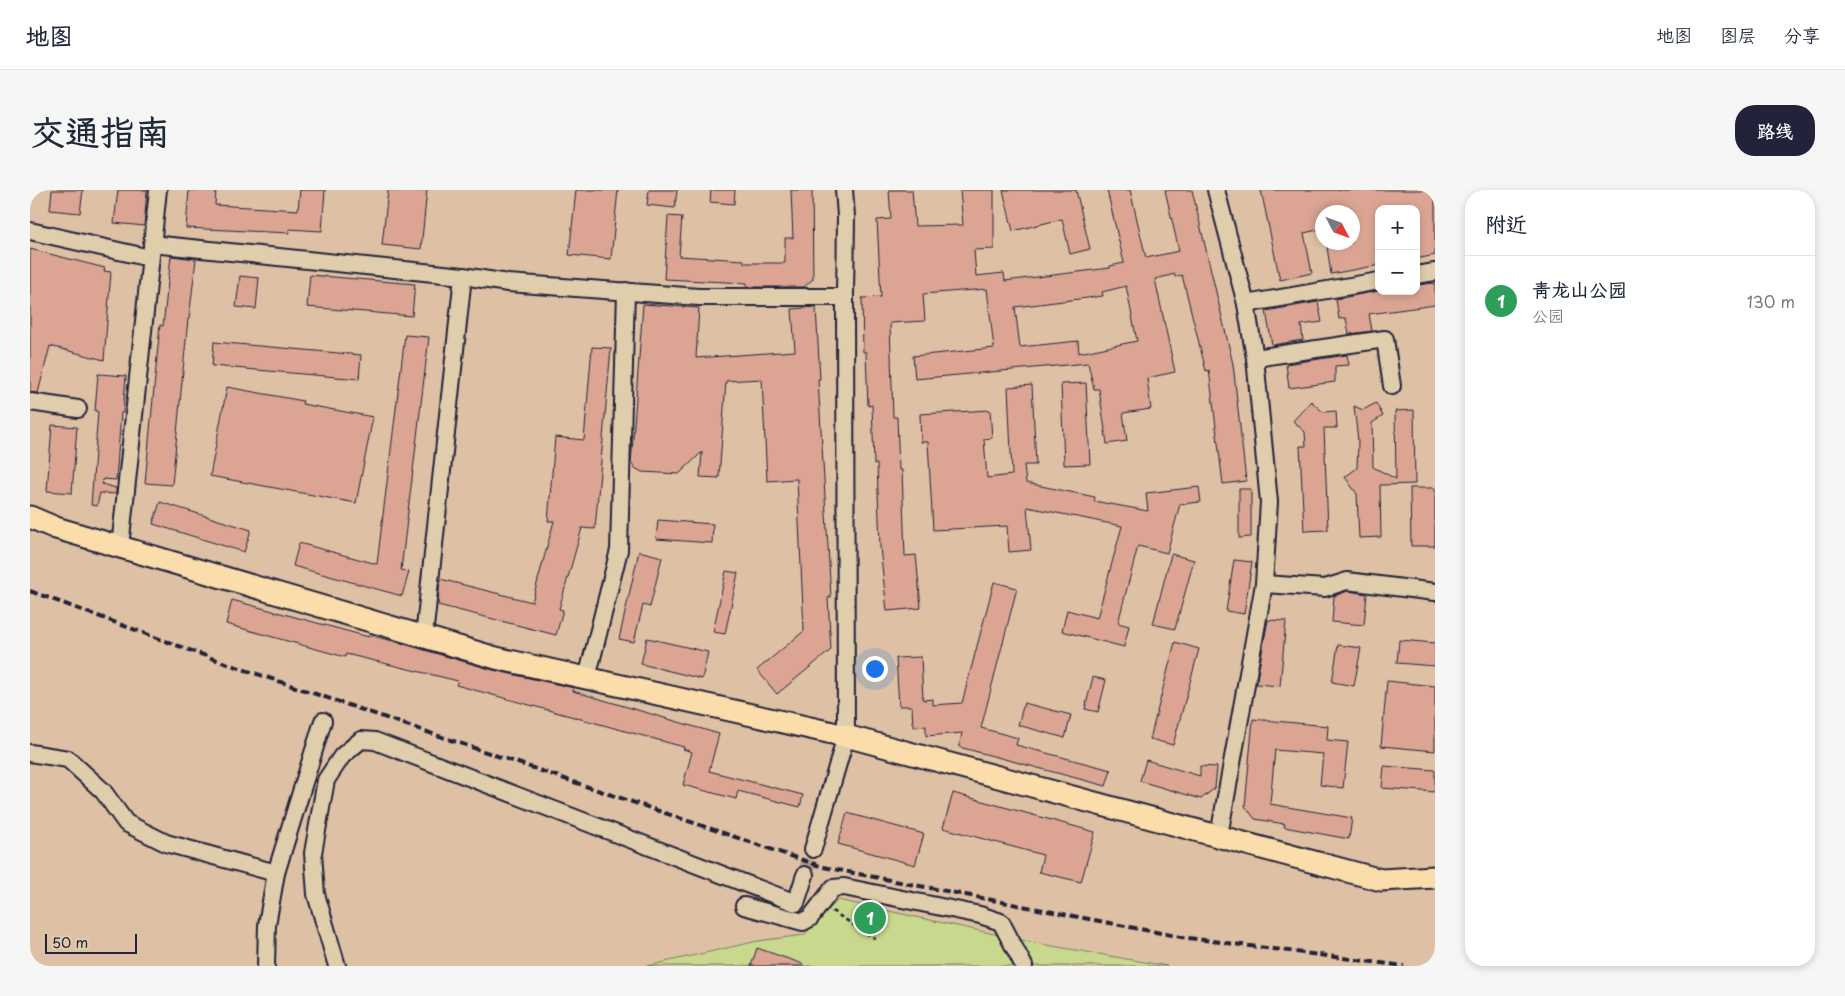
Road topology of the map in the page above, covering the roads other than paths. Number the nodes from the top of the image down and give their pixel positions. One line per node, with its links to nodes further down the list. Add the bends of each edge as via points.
1 (158, 190): 5 (street)
2 (844, 190): 11 (street)
3 (1216, 190): 12 (street)
4 (30, 231): 5 (street)
5 (151, 251): 8 (street); 18 (street)
6 (1435, 272): 7 (street)
7 (1420, 274)
8 (463, 276): 10 (street, via 508,283); 21 (street)
9 (1375, 282): 12 (street)
10 (626, 291): 11 (street, via 699,297); 22 (street, via 619,550)
11 (845, 297): 24 (street)
12 (1246, 304): 13 (street)
13 (1256, 358): 14 (street, via 1385,339); 19 (street, via 1269,502)
14 (1392, 386)
15 (30, 402): 16 (street)
16 (78, 409)
17 (30, 517): 18 (main road)
18 (120, 547): 21 (main road)
19 (1264, 584): 20 (street, via 1325,588 1347,581); 26 (street)
20 (1435, 592)
21 (424, 636): 22 (main road, via 496,658)
22 (586, 678): 24 (main road)
23 (323, 721): 28 (street)
24 (846, 736): 26 (main road); 27 (street)
25 (30, 753): 28 (street, via 68,759 103,791 126,823 134,827 166,842)
26 (1219, 836): 30 (main road, via 1381,880)
27 (813, 849)
28 (276, 873): 32 (street, via 267,925)
29 (805, 875): 33 (street, via 796,903 375,740 360,740 342,756 326,780 313,852 316,894)
30 (1435, 878)
31 (744, 906): 34 (street, via 803,922 810,918 833,888 844,887 980,915 1001,922)
32 (266, 966)
33 (337, 966)
34 (1024, 966)

